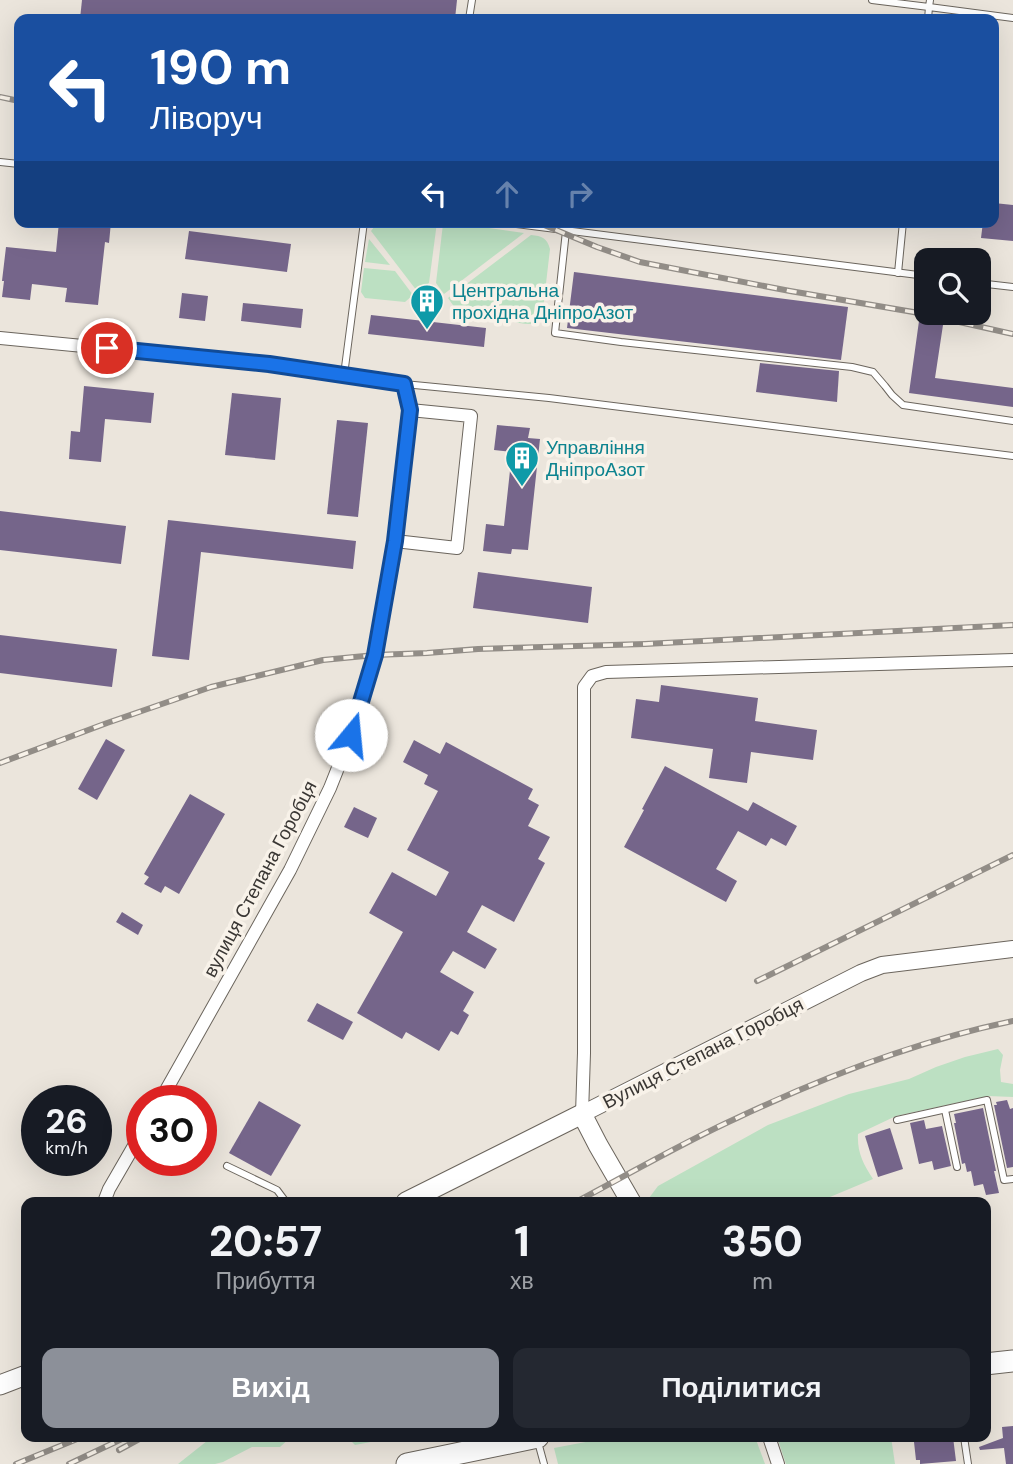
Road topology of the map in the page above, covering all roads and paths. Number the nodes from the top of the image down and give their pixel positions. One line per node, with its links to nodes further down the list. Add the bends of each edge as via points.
1 (872, 0): 2 (lane)
2 (930, 4): 3 (lane)
3 (989, 14)
4 (363, 228): 13 (lane)
5 (544, 228): 7 (lane)
6 (903, 228): 8 (lane)
7 (566, 231): 8 (lane); 16 (lane, via 555,333 873,372 903,405)
8 (898, 273): 9 (lane)
9 (914, 275)
10 (991, 284): 11 (lane)
11 (1013, 287)
12 (0, 338): 13 (street)
13 (344, 375): 14 (street)
14 (404, 384): 15 (street, вулиця Степана Горобця); 17 (lane)
15 (410, 410): 18 (street, вулиця Степана Горобця); 18 (street, via 471,416 457,548)
16 (1013, 421)
17 (1013, 456)
18 (395, 541): 21 (street, вулиця Степана Горобця, via 375,655 330,788 290,870)
19 (1013, 660): 23 (street, via 606,672 593,676 584,687)
20 (1013, 949): 23 (street, Вулиця Степана Горобця, via 882,965 861,972)
21 (169, 1085)
22 (945, 1110): 24 (lane); 27 (lane); 28 (lane, via 987,1100 1004,1180)
23 (582, 1114): 31 (main road, Вулиця Степана Горобця); 32 (main road)
24 (897, 1121)
25 (126, 1160): 29 (street)
26 (227, 1166): 30 (lane, via 277,1190)
27 (957, 1167)
28 (1013, 1180)
29 (106, 1197)
30 (282, 1197)
31 (416, 1197)
32 (628, 1197)
33 (1013, 1361): 34 (main road)
34 (991, 1363)
35 (21, 1377): 36 (main road)
36 (0, 1385)
37 (514, 1442): 41 (main road)
38 (539, 1442): 42 (lane)
39 (771, 1442): 43 (street)
40 (965, 1442): 44 (lane)
41 (407, 1464)
42 (544, 1464)
43 (778, 1464)
44 (968, 1464)

